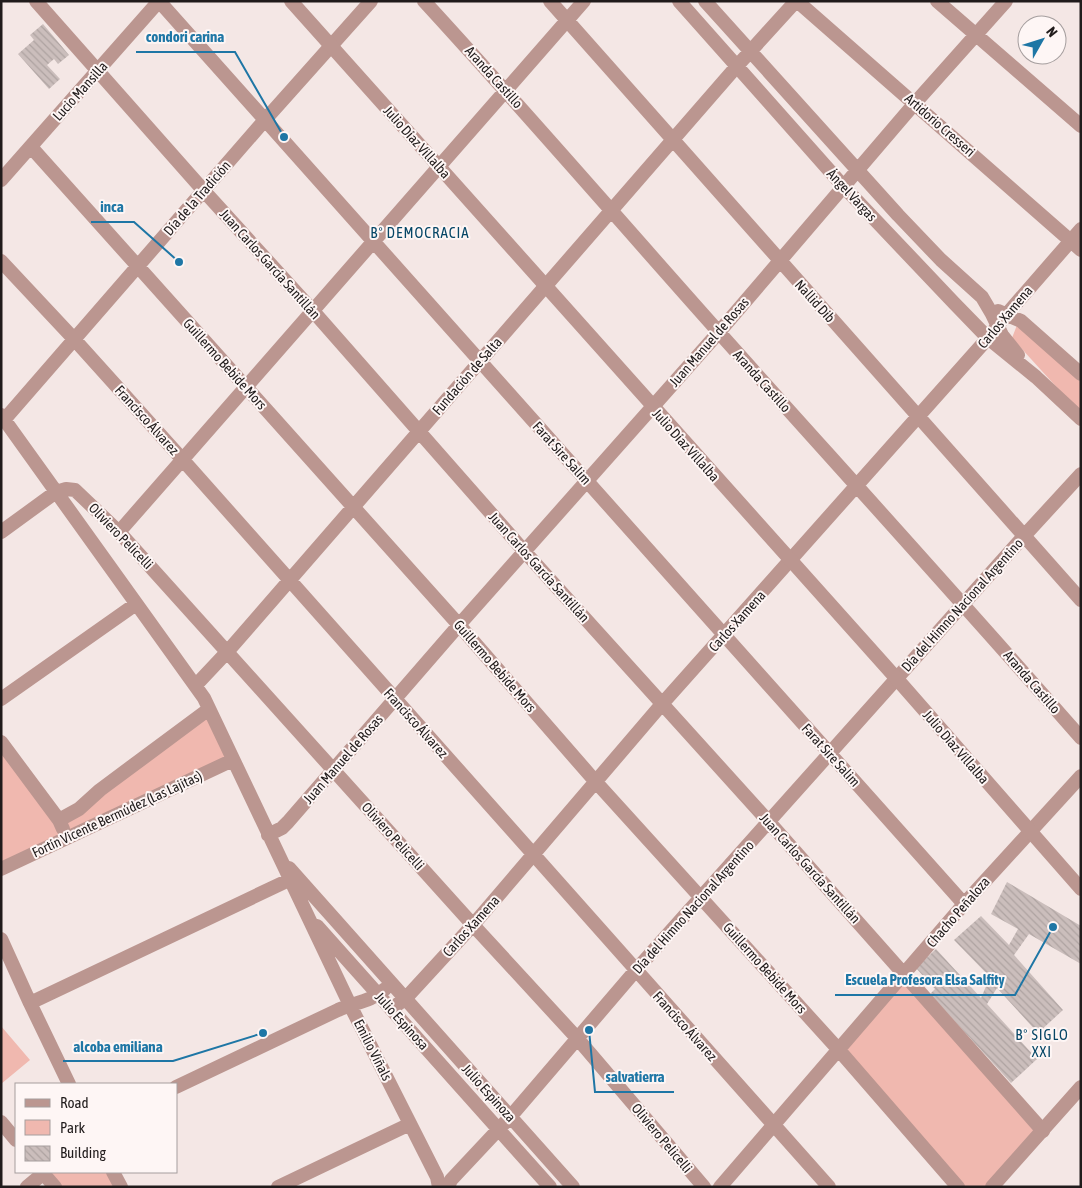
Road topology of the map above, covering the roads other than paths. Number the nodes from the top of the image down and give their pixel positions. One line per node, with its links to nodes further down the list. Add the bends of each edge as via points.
1 (36, 1): 18 (street, Juan Carlos García Santillán)
2 (159, 1): 18 (street, Lucio Mansilla); 21 (street, Farat Sire Salim)
3 (291, 1): 15 (street, Julio Díaz Villalba)
4 (371, 1): 15 (street, Día de la Tradición)
5 (424, 1): 19 (street, Aranda Castillo)
6 (550, 1): 13 (street, Nallid Dib)
7 (584, 1): 13 (street)
8 (679, 1): 17 (street, Ángel Vargas)
9 (705, 1): 16 (street, Ángel Vargas)
10 (797, 1): 16 (street, Fundación de Salta); 20 (street, Artidorio Cresseri)
11 (937, 1): 14 (street)
12 (1006, 1): 14 (street, Juan Manuel de Rosas)
13 (567, 21): 19 (street); 23 (street, Nallid Dib)
14 (975, 35): 20 (street, Juan Manuel de Rosas); 22 (street)
15 (331, 47): 21 (street, Día de la Tradición); 25 (street, Julio Díaz Villalba)
16 (751, 51): 17 (street, Fundación de Salta); 26 (street, Ángel Vargas)
17 (737, 66): 23 (street, Fundación de Salta); 28 (street, Ángel Vargas)
18 (99, 70): 24 (street, Lucio Mansilla); 29 (street, Juan Carlos García Santillán)
19 (507, 91): 25 (street); 30 (street, Aranda Castillo)
20 (914, 103): 26 (street, Juan Manuel de Rosas); 33 (street, Artidorio Cresseri)
21 (264, 121): 29 (street, Día de la Tradición); 32 (street, Farat Sire Salim)
22 (1081, 126)
23 (672, 140): 30 (street, Fundación de Salta); 35 (street, Nallid Dib)
24 (31, 147): 27 (street, Lucio Mansilla); 36 (street, Guillermo Bebide Mors)
25 (440, 167): 32 (street); 37 (street, Julio Díaz Villalba)
26 (857, 171): 28 (street, Juan Manuel de Rosas); 38 (street, Ángel Vargas, via 941,260)
27 (1, 180)
28 (844, 187): 35 (street, Juan Manuel de Rosas); 43 (street, Ángel Vargas)
29 (204, 191): 36 (street, Día de la Tradición); 39 (street, Juan Carlos García Santillán)
30 (611, 211): 37 (street, Fundación de Salta); 42 (street, Aranda Castillo)
31 (1081, 229): 33 (street, Carlos Xamena)
32 (374, 241): 39 (street); 45 (street, Farat Sire Salim)
33 (1076, 246): 40 (street, Carlos Xamena)
34 (1, 261): 44 (street, Francisco Álvarez)
35 (780, 261): 42 (street, Juan Manuel de Rosas); 50 (street, Nallid Dib)
36 (138, 265): 44 (street, Día de la Tradición); 48 (street, Guillermo Bebide Mors)
37 (545, 286): 45 (street, Fundación de Salta); 49 (street, Julio Díaz Villalba)
38 (982, 297): 40 (street); 41 (street, Ángel Vargas)
39 (313, 311): 48 (street); 53 (street, Juan Carlos García Santillán)
40 (1006, 315): 41 (street, Carlos Xamena); 46 (street, via 1029,328)
41 (998, 326): 43 (street, Carlos Xamena); 47 (street, Ángel Vargas)
42 (719, 332): 49 (street, Juan Manuel de Rosas); 57 (street, Aranda Castillo)
43 (988, 338): 47 (street, Ángel Vargas); 50 (street, Carlos Xamena)
44 (74, 339): 51 (street, Día de la Tradición); 54 (street, Francisco Álvarez)
45 (480, 362): 53 (street, Fundación de Salta); 56 (street, Farat Sire Salim)
46 (1081, 374)
47 (1036, 377): 52 (street, Ángel Vargas)
48 (245, 387): 54 (street); 59 (street, Guillermo Bebide Mors)
49 (652, 407): 56 (street, Juan Manuel de Rosas); 64 (street, Julio Díaz Villalba)
50 (918, 416): 57 (street, Carlos Xamena); 62 (street, Nallid Dib)
51 (3, 417): 58 (street)
52 (1081, 419)
53 (418, 431): 59 (street, Fundación de Salta); 63 (street, Juan Carlos García Santillán)
54 (182, 459): 61 (street); 65 (street, Francisco Álvarez)
55 (1081, 474): 62 (street, Día del Himno Nacional Argentino)
56 (588, 481): 63 (street, Juan Manuel de Rosas); 70 (street, Farat Sire Salim)
57 (856, 486): 64 (street, Carlos Xamena); 67 (street, Aranda Castillo)
58 (56, 492): 60 (street); 61 (street, Oliviero Pelicelli, via 75,490); 68 (street)
59 (353, 508): 65 (street, Fundación de Salta); 69 (street, Guillermo Bebide Mors)
60 (1, 532)
61 (119, 532): 71 (street, Oliviero Pelicelli)
62 (1024, 536): 66 (street, Nallid Dib); 67 (street, Día del Himno Nacional Argentino)
63 (525, 552): 69 (street, Juan Manuel de Rosas); 76 (street, Juan Carlos García Santillán)
64 (791, 561): 70 (street, Carlos Xamena); 72 (street, Julio Díaz Villalba)
65 (288, 580): 71 (street, Fundación de Salta); 75 (street, Francisco Álvarez)
66 (1081, 600)
67 (963, 603): 72 (street, Día del Himno Nacional Argentino); 78 (street, Aranda Castillo)
68 (136, 604): 73 (street); 74 (street)
69 (459, 625): 75 (street, Juan Manuel de Rosas); 84 (street, Guillermo Bebide Mors)
70 (724, 636): 76 (street, Carlos Xamena); 80 (street, Farat Sire Salim)
71 (228, 651): 73 (street, Fundación de Salta); 82 (street, Oliviero Pelicelli)
72 (897, 679): 80 (street, Día del Himno Nacional Argentino); 87 (street, Julio Díaz Villalba)
73 (196, 685): 77 (street)
74 (1, 699)
75 (394, 699): 82 (street, Juan Manuel de Rosas); 91 (street, Francisco Álvarez)
76 (662, 704): 84 (street, Carlos Xamena); 86 (street, Juan Carlos García Santillán)
77 (209, 709): 81 (street); 85 (street, via 79,809)
78 (1081, 738)
79 (1, 742): 85 (street)
80 (830, 754): 86 (street, Día del Himno Nacional Argentino); 96 (street, Farat Sire Salim)
81 (233, 760): 88 (street); 89 (street, Fortín Vicente Bermúdez (Las Lajitas))
82 (334, 770): 88 (street, Juan Manuel de Rosas, via 288,822); 98 (street, Oliviero Pelicelli)
83 (1081, 776): 87 (street, Chacho Peñaloza)
84 (595, 781): 91 (street, Carlos Xamena); 95 (street, Guillermo Bebide Mors)
85 (59, 820): 89 (street)
86 (769, 822): 95 (street, Día del Himno Nacional Argentino); 102 (street, Juan Carlos García Santillán)
87 (1030, 831): 94 (street, Julio Díaz Villalba); 96 (street, Chacho Peñaloza)
88 (268, 835): 90 (street)
89 (66, 838): 92 (street, Fortín Vicente Bermúdez (Las Lajitas))
90 (277, 855): 93 (street, Emilio Viñals); 104 (street, Julio Espinosa)
91 (533, 855): 98 (street, Carlos Xamena); 101 (street, Francisco Álvarez)
92 (1, 869)
93 (290, 880): 97 (street, Emilio Viñals); 107 (street)
94 (1081, 888)
95 (702, 898): 101 (street, Día del Himno Nacional Argentino); 111 (street, Guillermo Bebide Mors)
96 (964, 904): 102 (street, Chacho Peñaloza)
97 (306, 914): 105 (street, Julio Espinosa); 108 (street, Emilio Viñals)
98 (473, 925): 106 (street, Carlos Xamena); 110 (street, Oliviero Pelicelli)
99 (1, 939): 103 (street)
100 (1, 968): 103 (street)
101 (636, 970): 110 (street, Día del Himno Nacional Argentino); 118 (street, Francisco Álvarez)
102 (904, 974): 111 (street, Chacho Peñaloza); 120 (street, Juan Carlos García Santillán)
103 (18, 977): 107 (street)
104 (391, 984): 105 (street); 106 (street, Julio Espinosa)
105 (378, 995): 108 (street); 109 (street, Julio Espinosa)
106 (405, 999): 109 (street, Carlos Xamena); 115 (street, Julio Espinoza)
107 (30, 1003): 112 (street)
108 (350, 1005): 113 (street); 117 (street, Emilio Viñals)
109 (391, 1009): 119 (street, Julio Espinosa)
110 (577, 1038): 115 (street, Día del Himno Nacional Argentino); 132 (street, Oliviero Pelicelli)
111 (838, 1049): 118 (street, Chacho Peñaloza); 135 (street, Guillermo Bebide Mors)
112 (69, 1083)
113 (178, 1086)
114 (1081, 1087): 120 (street)
115 (511, 1116): 119 (street, Día del Himno Nacional Argentino); 131 (street, Julio Espinoza)
116 (1, 1122): 121 (street)
117 (410, 1124): 125 (street, Emilio Viñals, via 437,1177); 129 (street)
118 (773, 1124): 133 (street, Chacho Peñaloza); 134 (street, Francisco Álvarez)
119 (498, 1128): 125 (street, Día del Himno Nacional Argentino); 130 (street, Julio Espinoza)
120 (1043, 1130): 136 (street)
121 (15, 1139)
122 (43, 1173): 126 (street)
123 (45, 1173): 127 (street)
124 (114, 1173): 128 (street)
125 (448, 1185)
126 (28, 1187)
127 (55, 1187)
128 (121, 1187)
129 (278, 1187)
130 (550, 1187)
131 (573, 1187)
132 (704, 1187)
133 (720, 1187)
134 (829, 1187)
135 (958, 1187)
136 (992, 1187)

